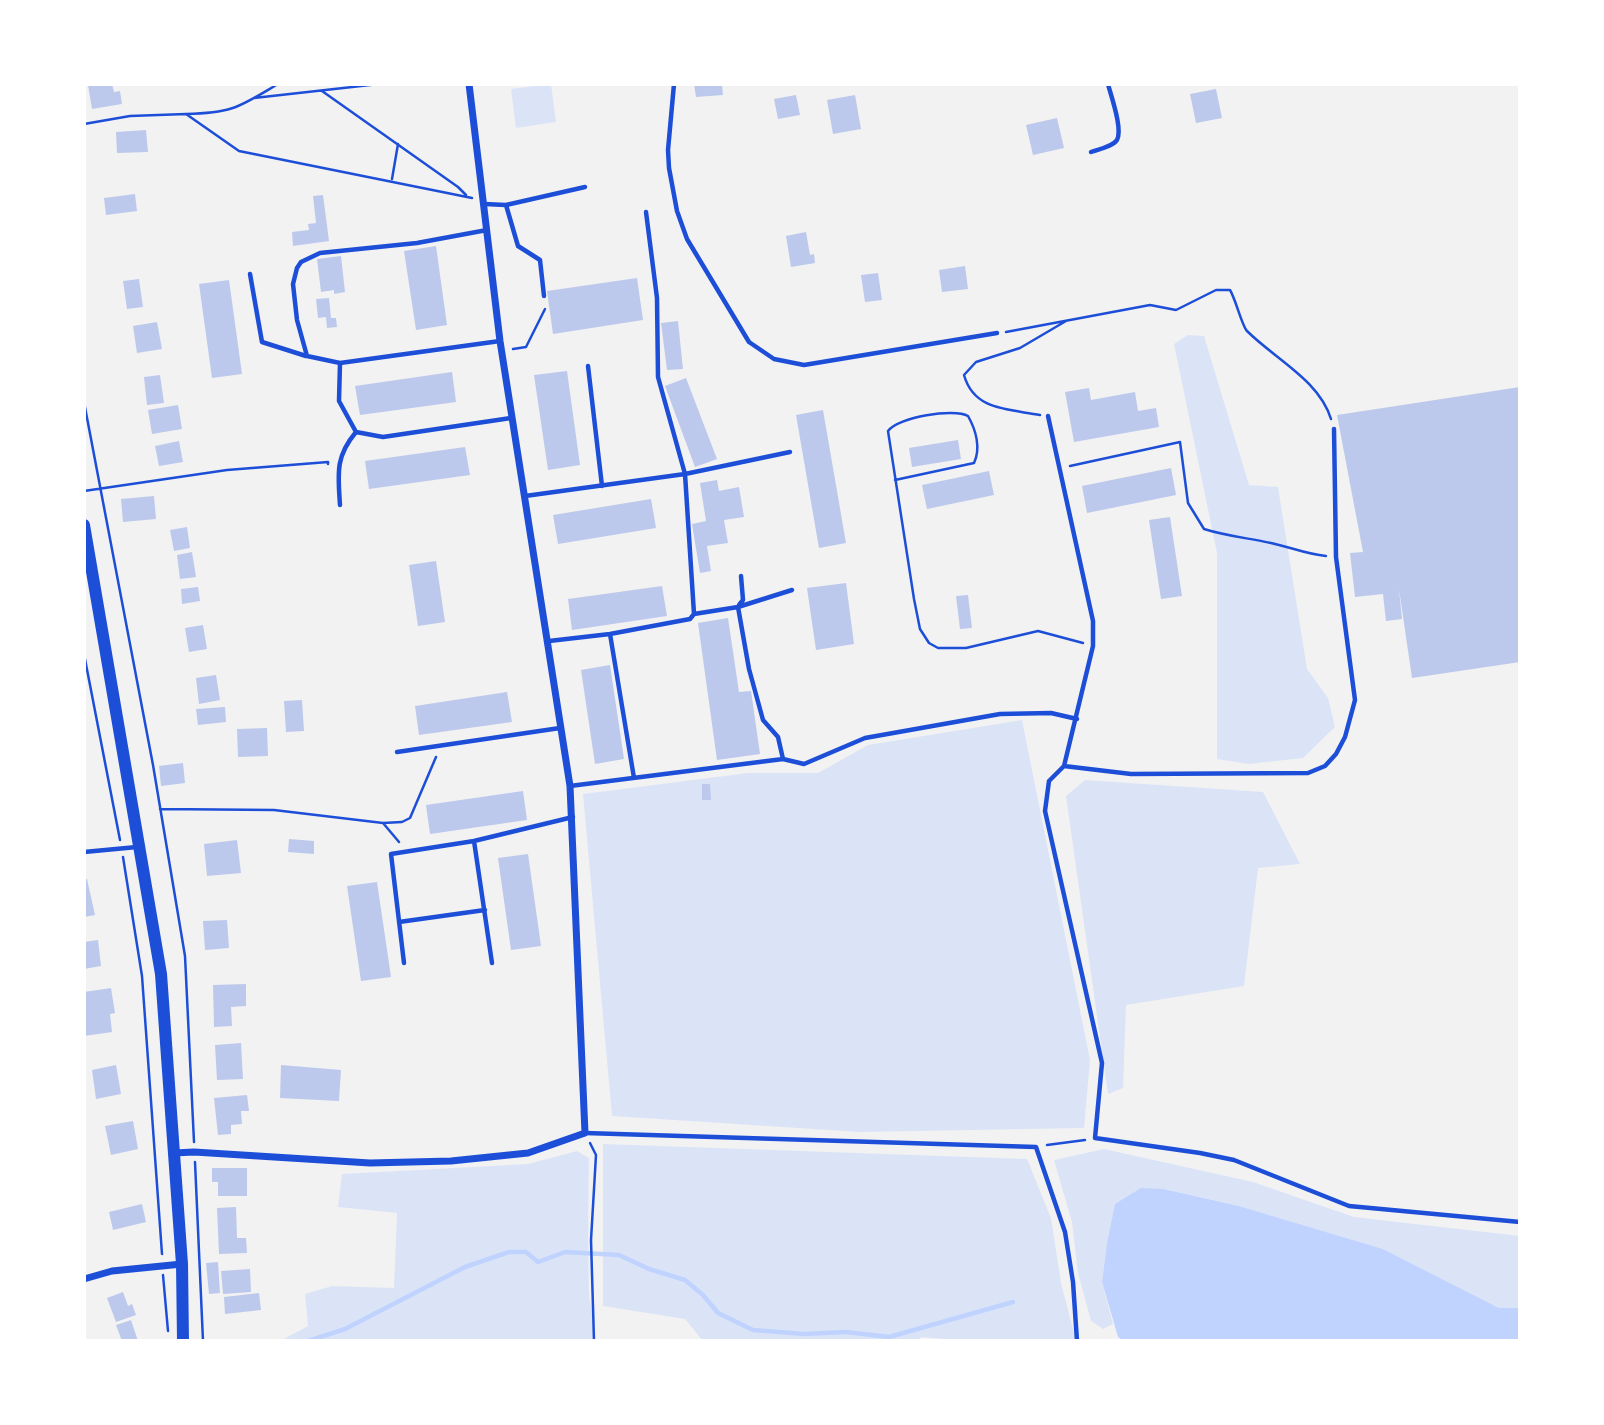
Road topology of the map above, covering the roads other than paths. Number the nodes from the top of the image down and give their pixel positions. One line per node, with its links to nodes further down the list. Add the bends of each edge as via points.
1 (469, 84): 6 (street)
2 (674, 84): 12 (lane, via 668,150 680,219 698,258 756,348 784,362 804,365)
3 (1108, 84): 4 (lane, via 1118,134 1113,144)
4 (1091, 152)
5 (585, 187): 7 (lane)
6 (484, 204): 7 (lane); 9 (street)
7 (506, 205): 11 (lane, via 518,246 540,260)
8 (646, 212): 22 (lane, via 657,298 658,377)
9 (487, 230): 13 (street); 14 (lane, via 306,258 297,268 293,284)
10 (250, 274): 14 (lane, via 262,343)
11 (544, 296)
12 (997, 333)
13 (500, 341): 15 (lane); 18 (street)
14 (307, 356): 15 (lane)
15 (340, 363): 20 (lane, via 339,401)
16 (588, 366): 23 (lane)
17 (1048, 416): 33 (lane, via 1090,607 1093,646)
18 (512, 418): 20 (lane, via 383,437); 24 (street)
19 (1335, 429): 37 (lane, via 1336,557 1354,700 1336,754 1325,766 1308,773 1131,774)
20 (356, 432): 25 (lane, via 343,447 338,474)
21 (790, 452): 22 (lane)
22 (685, 474): 23 (lane); 30 (lane)
23 (602, 486): 24 (lane)
24 (524, 496): 32 (street)
25 (340, 505)
26 (84, 525): 42 (main road)
27 (741, 576): 29 (lane, via 743,600)
28 (792, 590): 29 (lane)
29 (738, 607): 30 (lane); 36 (lane, via 763,720 778,737)
30 (694, 614): 31 (lane, via 690,619)
31 (611, 634): 32 (lane); 38 (lane)
32 (549, 640): 34 (street)
33 (1077, 719): 36 (lane, via 1051,713 1000,714 865,738 804,764); 37 (lane)
34 (560, 729): 35 (lane); 39 (street)
35 (397, 752)
36 (783, 759): 38 (lane)
37 (1064, 766): 50 (lane, via 1049,781 1045,811 1102,1063 1095,1138 1234,1160 1349,1206)
38 (634, 778): 39 (lane)
39 (570, 786): 40 (street)
40 (573, 817): 41 (lane); 48 (street)
41 (474, 841): 44 (lane); 45 (lane, via 391,854)
42 (141, 847): 43 (lane); 49 (main road, via 161,974)
43 (84, 852)
44 (485, 910): 45 (lane); 47 (lane)
45 (399, 922): 46 (lane)
46 (404, 963)
47 (492, 963)
48 (585, 1133): 49 (street, via 528,1153 451,1161 370,1163); 54 (lane, via 1037,1147 1065,1232)
49 (174, 1153): 51 (main road)
50 (1520, 1222)
51 (182, 1264): 52 (street, via 112,1271); 53 (main road)
52 (84, 1279)
53 (183, 1341)
54 (1077, 1341)

